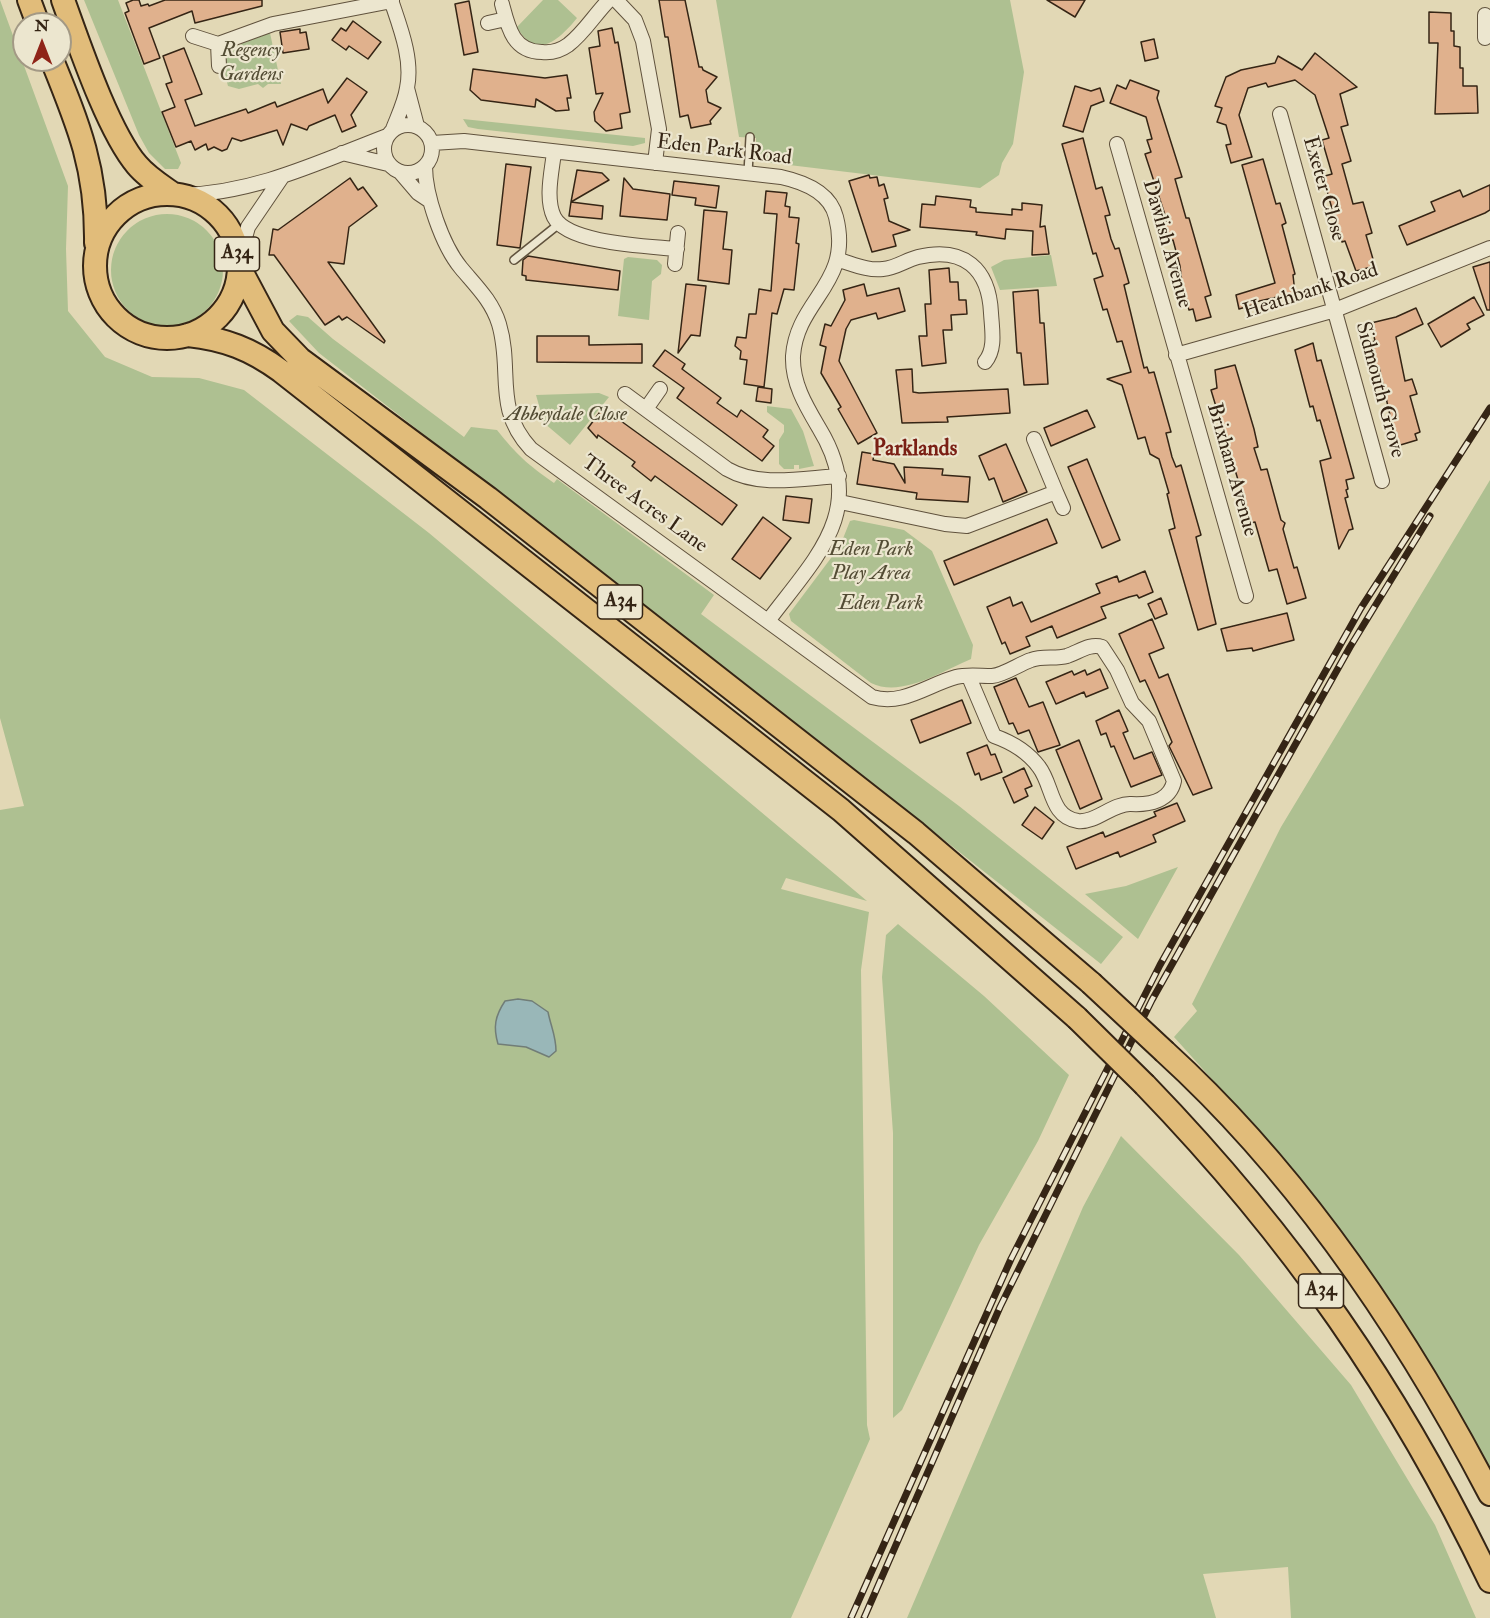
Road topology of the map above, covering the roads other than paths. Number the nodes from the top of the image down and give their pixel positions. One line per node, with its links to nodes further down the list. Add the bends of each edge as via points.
1 (63, 0): 28 (highway, A34, via 126,150 148,177)
2 (609, 0): 7 (street, via 575,39 556,51 534,52 517,44)
3 (616, 0): 23 (street, via 635,20 643,41 659,129)
4 (392, 1): 11 (street, via 273,24); 14 (street, via 405,46)
5 (502, 4): 7 (street)
6 (1482, 15): 10 (street)
7 (506, 19): 8 (street)
8 (488, 23)
9 (193, 36): 11 (street)
10 (1485, 38)
11 (218, 44): 12 (street)
12 (219, 66)
13 (57, 72): 34 (highway, A34, via 88,152 96,202)
14 (407, 88): 16 (street); 17 (street)
15 (1280, 114): 39 (street, Exeter Close)
16 (417, 126): 17 (street, via 405,124); 19 (street)
17 (390, 132): 22 (street); 25 (street, via 383,150)
18 (750, 137): 26 (lane)
19 (432, 142): 21 (street, Eden Park Road, via 464,141); 24 (street, via 431,157)
20 (1117, 144): 41 (street, Dawlish Avenue)
21 (554, 152): 23 (street, Eden Park Road); 30 (street, via 550,198)
22 (342, 153): 25 (street); 27 (street)
23 (655, 163): 26 (street, Eden Park Road)
24 (425, 166): 25 (street, via 413,172); 29 (street, Three Acres Lane)
25 (394, 168): 29 (street, Three Acres Lane)
26 (748, 173): 36 (street, Eden Park Road, via 794,180 825,196 840,232)
27 (282, 177): 28 (street, via 234,191); 37 (street, via 248,227)
28 (177, 195): 34 (highway, A34, via 150,196 121,210 102,233); 37 (highway, A34, via 201,203 221,218 234,239)
29 (430, 201): 53 (street, Three Acres Lane, via 452,255 493,308 504,347 508,411 523,440)
30 (559, 224): 33 (street, via 582,235); 35 (lane)
31 (678, 233): 33 (street)
32 (1490, 248): 39 (street, Heathbank Road)
33 (677, 249): 38 (street)
34 (96, 250): 40 (highway, A34, via 95,278 100,295 119,320 147,336)
35 (514, 260)
36 (839, 260): 42 (street, via 875,270 919,257 944,256 976,268 987,283 990,299 992,348); 47 (street, Eden Park Road, via 798,334 793,366 801,394 832,450)
37 (239, 263): 40 (highway, A34, via 228,305 212,322); 55 (highway, A34, bridge, via 273,331 300,359 488,498 916,833 1091,983 1196,1080 1243,1131 1336,1246 1417,1364)
38 (675, 264)
39 (1335, 310): 41 (street, Heathbank Road); 48 (street, Sidmouth Grove)
40 (188, 335): 56 (highway, A34, bridge, via 234,344 261,356 281,371 841,810 1077,1018 1145,1085 1263,1215 1341,1318 1426,1455)
41 (1176, 355): 52 (street, Brixham Avenue)
42 (985, 362)
43 (660, 389): 45 (street)
44 (625, 394): 45 (street)
45 (646, 409): 47 (street, via 744,478)
46 (1034, 439): 49 (street)
47 (839, 476): 50 (street, Eden Park Road)
48 (1382, 481)
49 (1056, 492): 50 (street, via 967,526); 51 (street)
50 (840, 502): 53 (street, Eden Park Road, via 825,542)
51 (1063, 508)
52 (1246, 596)
53 (768, 621): 54 (street, Three Acres Lane, via 866,693 880,699 902,698 956,677)
54 (969, 677): 54 (street, Three Acres Lane, via 993,676 1033,659 1102,647 1132,703 1149,721 1174,781 1173,789 1167,796 1143,806 1127,804 1082,821 1068,818 1054,802 1040,768 1013,743 994,736)
55 (1490, 1494)
56 (1490, 1581)

